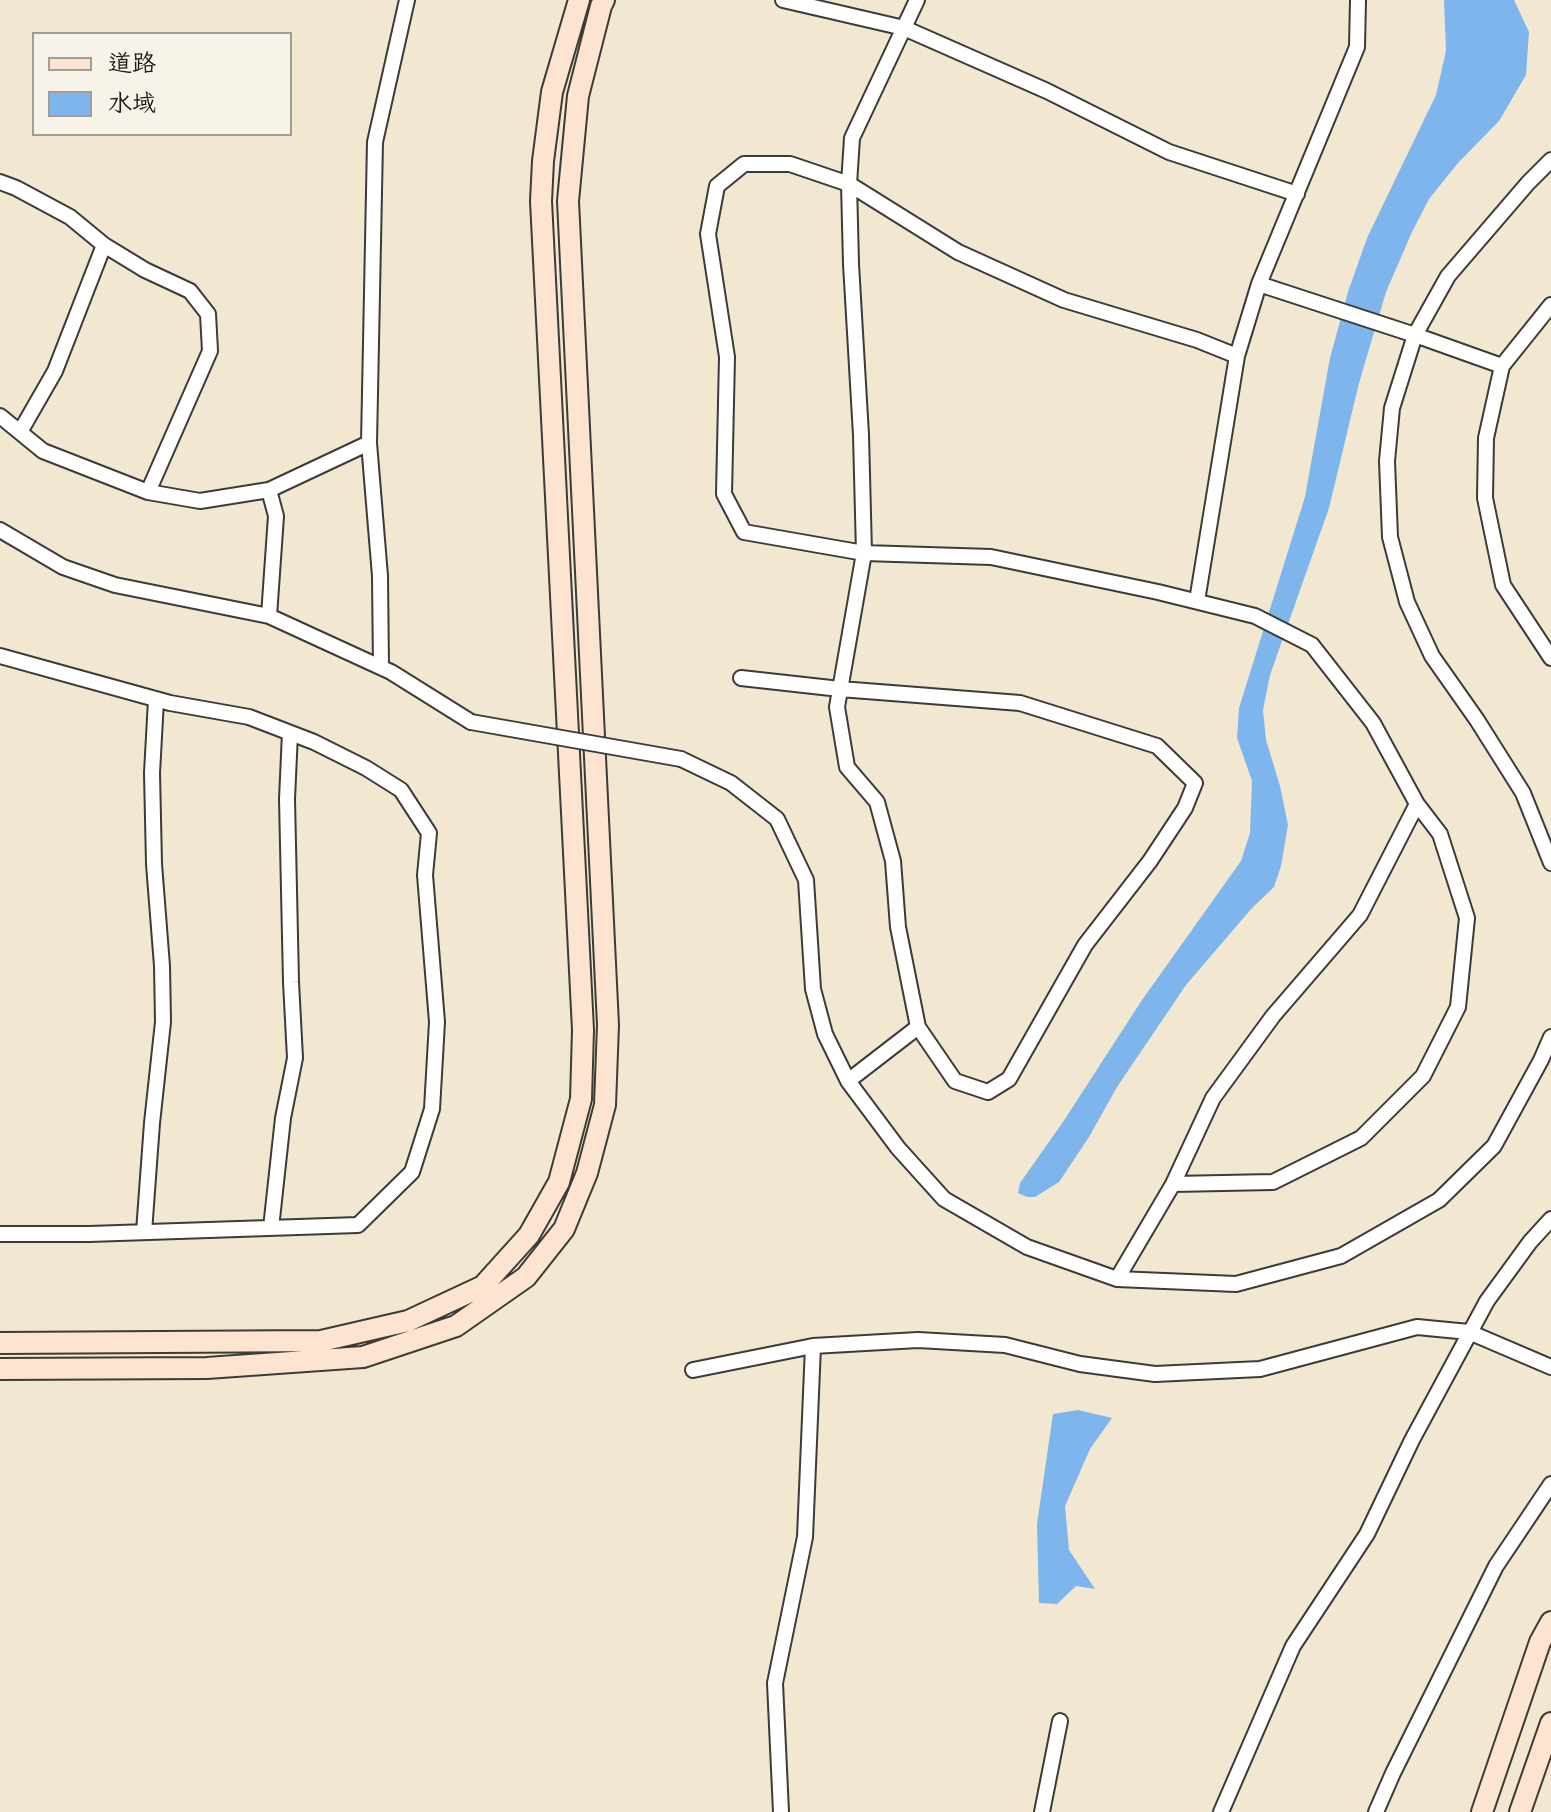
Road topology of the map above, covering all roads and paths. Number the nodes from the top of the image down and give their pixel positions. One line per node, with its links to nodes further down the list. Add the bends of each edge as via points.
1 (407, 0): 20 (street, via 375,142)
2 (579, 0): 46 (street, via 552,92 541,201 583,1030 581,1099 559,1182 529,1235 483,1286 408,1321 321,1341)
3 (604, 0): 49 (street, via 578,96 568,201 608,1025 605,1105 587,1173 564,1229 526,1277 456,1326 363,1357 207,1368)
4 (783, 0): 7 (street)
5 (917, 0): 7 (street)
6 (1358, 0): 11 (street, via 1357,47)
7 (904, 28): 10 (street, via 852,138); 11 (street, via 1169,152)
8 (1551, 160): 15 (street, via 1448,276)
9 (0, 182): 12 (street, via 70,217)
10 (849, 184): 16 (street, via 958,252 1064,300); 24 (street); 24 (street, via 790,164 744,164 717,186 708,234 727,357 724,494 744,532)
11 (1297, 194): 13 (street)
12 (104, 245): 19 (street, via 55,371); 22 (street, via 190,291 208,314 210,351)
13 (1259, 284): 15 (street); 16 (street)
14 (1551, 305): 17 (street)
15 (1415, 335): 17 (street); 35 (street, via 1392,408 1387,461 1390,537 1407,602 1432,656 1523,793)
16 (1237, 356): 25 (street)
17 (1502, 366): 28 (street, via 1486,438 1485,498 1503,585)
18 (0, 416): 19 (street)
19 (20, 432): 22 (street, via 43,451)
20 (369, 443): 21 (street); 29 (street)
21 (269, 490): 22 (street, via 200,501); 26 (street, via 276,516)
22 (148, 492)
23 (0, 530): 26 (street, via 63,567 115,585)
24 (864, 553): 25 (street, via 991,557); 31 (street)
25 (1197, 601): 34 (street, via 1255,616 1312,645 1373,723)
26 (269, 616): 29 (street)
27 (0, 656): 32 (street)
28 (1551, 658)
29 (381, 667): 38 (street, bridge, via 471,722 681,759 731,783 777,819 806,880 813,989 825,1034)
30 (741, 678): 31 (street)
31 (840, 689): 36 (street, via 837,707 847,767 877,802 893,861 898,927); 36 (street, via 1020,703 1157,746 1195,783 1150,861 1085,945 1009,1079 988,1092 955,1081)
32 (156, 700): 33 (street, via 249,717); 42 (street, via 154,864 163,1022)
33 (290, 733): 41 (street, via 287,799 295,1058); 41 (street, via 401,790 429,833 425,875 437,1022 432,1109 412,1172 358,1225)
34 (1417, 804): 39 (street, via 1360,915 1273,1016 1213,1098); 39 (street, via 1440,834 1467,918 1458,1007 1423,1076 1361,1138 1273,1182)
35 (1551, 863)
36 (918, 1027): 38 (street)
37 (1551, 1037): 44 (street, via 1494,1146 1439,1200 1341,1256 1236,1284)
38 (848, 1081): 44 (street, via 944,1199 1027,1247)
39 (1173, 1184): 44 (street)
40 (1551, 1219): 45 (street)
41 (271, 1228): 42 (street)
42 (144, 1232): 43 (street)
43 (0, 1234)
44 (1117, 1279)
45 (1469, 1332): 47 (street, via 1417,1327 1260,1369 1155,1374 1080,1364 1005,1345 918,1340); 48 (street); 57 (street, via 1367,1534 1293,1646)
46 (0, 1343)
47 (813, 1346): 50 (street); 55 (street, via 805,1537 775,1683)
48 (1551, 1367)
49 (0, 1369)
50 (693, 1370)
51 (1551, 1484): 58 (street, via 1496,1566)
52 (1551, 1622): 59 (street)
53 (1060, 1721): 56 (street)
54 (1551, 1723): 60 (street)
55 (781, 1812)
56 (1042, 1812)
57 (1221, 1812)
58 (1376, 1812)
59 (1482, 1812)
60 (1520, 1812)

